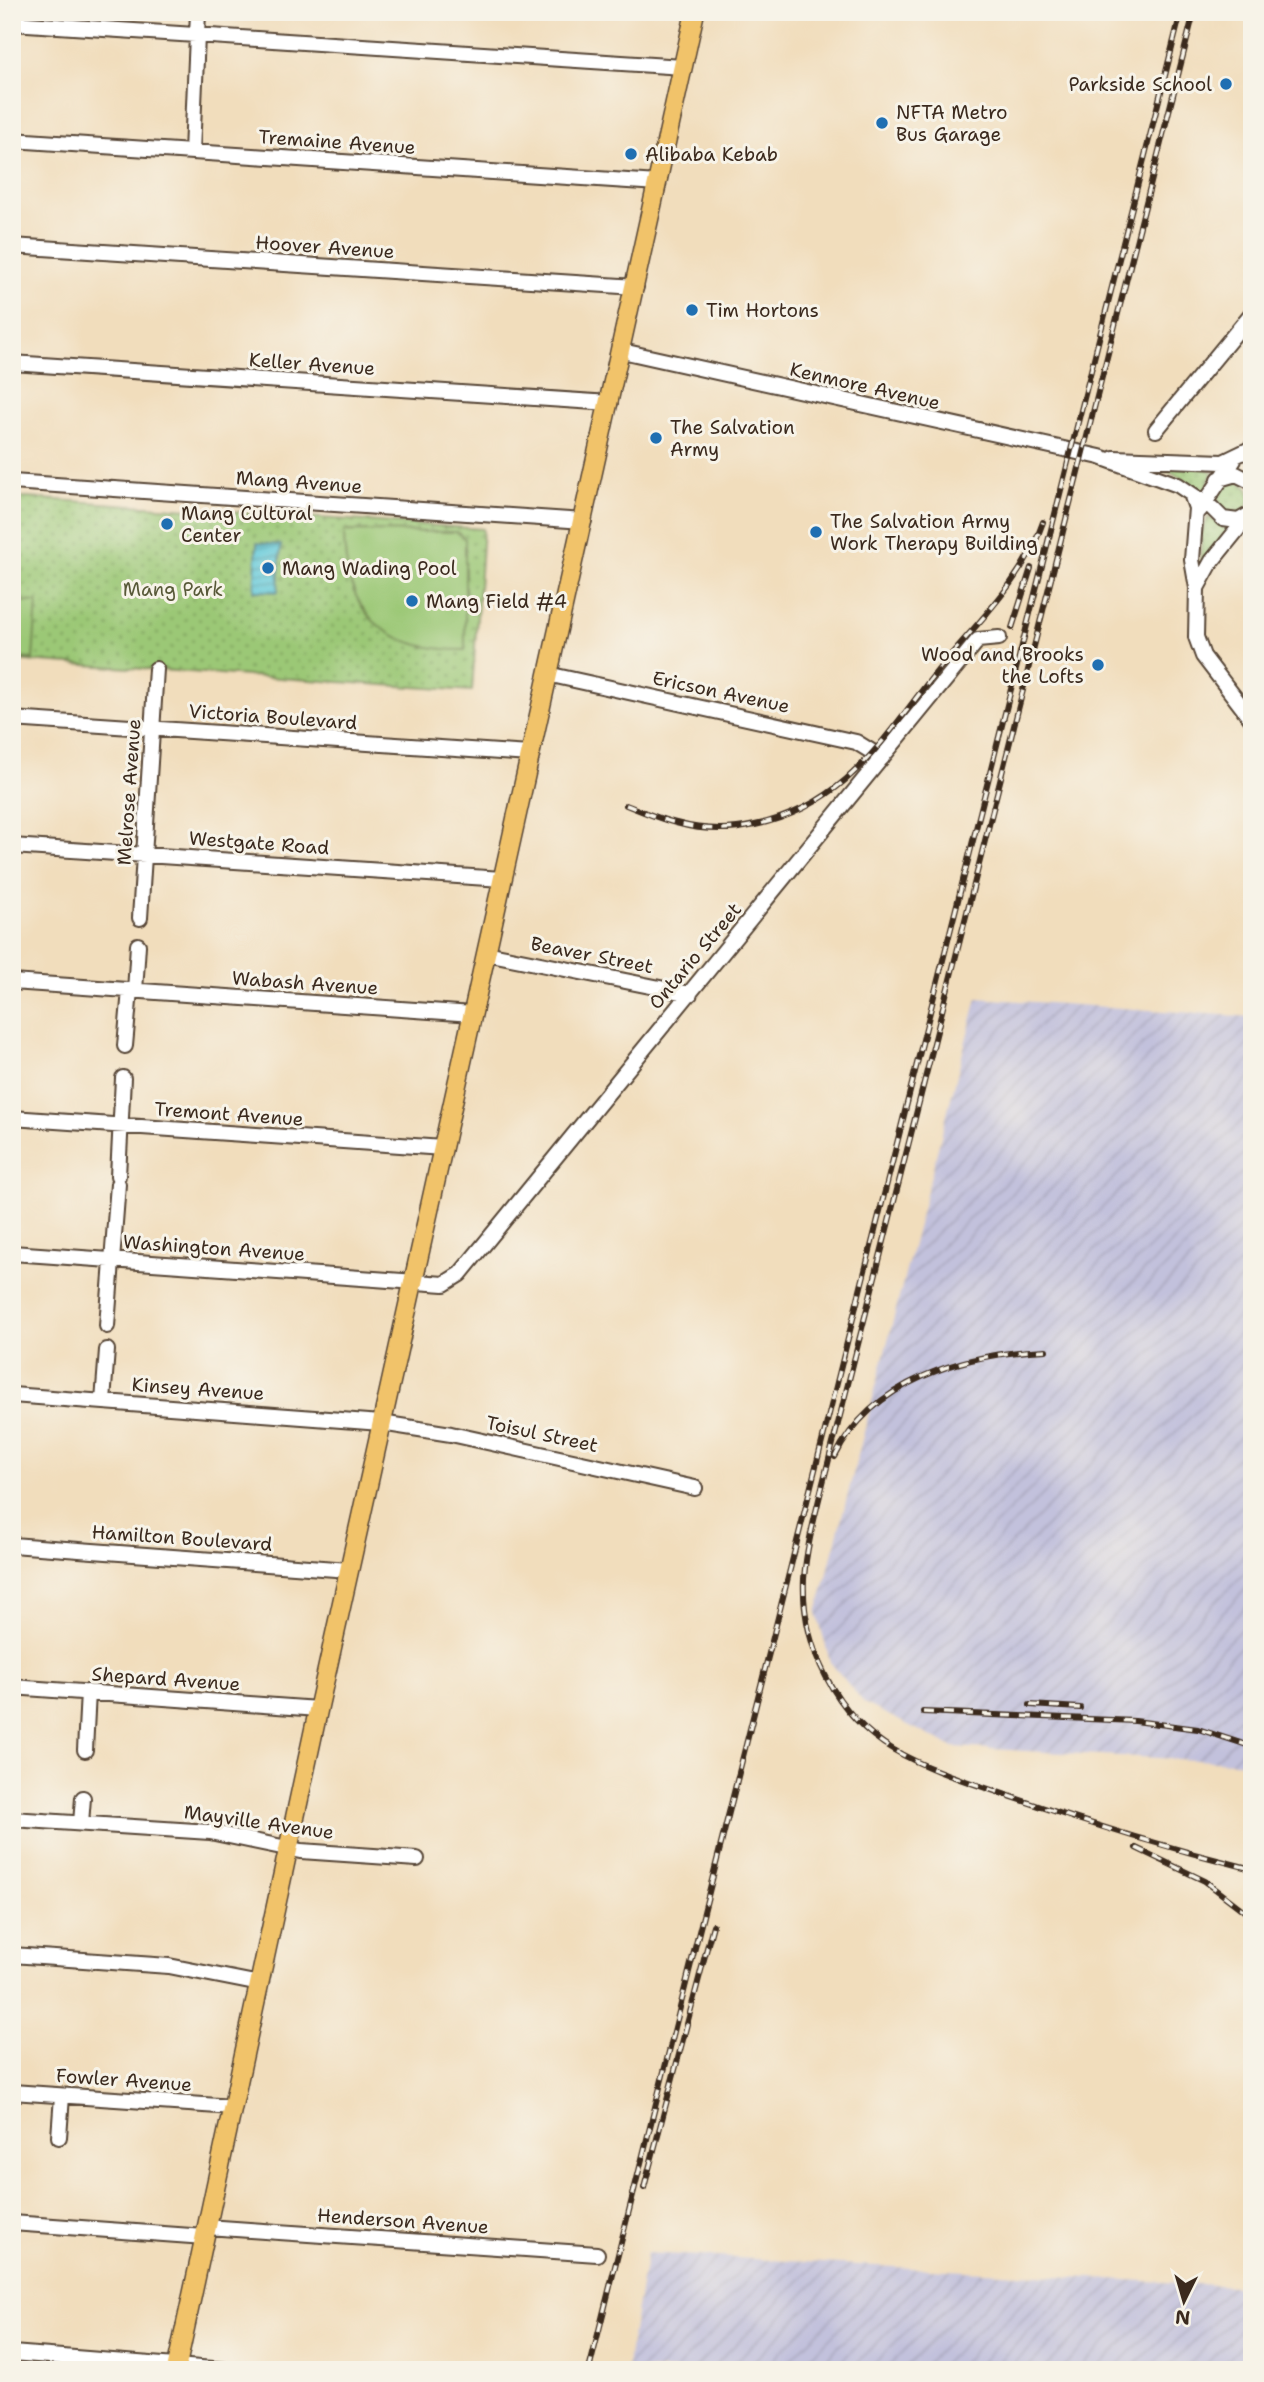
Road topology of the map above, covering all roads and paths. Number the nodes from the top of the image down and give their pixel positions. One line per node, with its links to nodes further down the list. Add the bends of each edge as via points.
1 (198, 12): 4 (street)
2 (695, 12): 5 (main road)
3 (12, 23): 4 (street)
4 (197, 35): 5 (street); 7 (street)
5 (683, 67): 8 (main road)
6 (12, 140): 7 (street, Tremaine Avenue)
7 (192, 152): 8 (street, Tremaine Avenue)
8 (658, 183): 10 (main road)
9 (12, 246): 10 (street, Hoover Avenue)
10 (636, 288): 12 (main road)
11 (1252, 313): 15 (street)
12 (622, 351): 14 (main road); 17 (street, Kenmore Avenue)
13 (12, 363): 14 (street, Keller Avenue)
14 (610, 403): 23 (main road)
15 (1156, 430)
16 (1252, 448): 18 (street)
17 (1100, 457): 18 (street, Kenmore Avenue, via 1210,463); 21 (street, Kenmore Avenue, via 1167,480)
18 (1227, 470): 19 (street); 21 (street)
19 (1247, 479)
20 (12, 482): 23 (street, Mang Avenue)
21 (1204, 506): 22 (street, via 1230,521); 24 (street, Kenmore Avenue, via 1192,560)
22 (1249, 516): 24 (street, Kenmore Avenue, via 1212,561)
23 (584, 521): 27 (main road)
24 (1197, 588): 29 (street, Kenmore Avenue, via 1196,637 1203,656)
25 (999, 638): 32 (street, Ontario Street, via 978,640)
26 (156, 669): 30 (street, Melrose Avenue)
27 (547, 674): 31 (main road); 32 (street, Ericson Avenue, via 856,742)
28 (12, 719): 30 (street, Victoria Boulevard)
29 (1252, 720)
30 (152, 729): 31 (street, Victoria Boulevard); 34 (street, Melrose Avenue)
31 (530, 754): 35 (main road)
32 (881, 758): 41 (street, Ontario Street)
33 (12, 846): 34 (street, Westgate Road)
34 (144, 855): 35 (street, Westgate Road); 36 (street, Melrose Avenue)
35 (502, 879): 38 (main road)
36 (140, 918)
37 (138, 945): 40 (street)
38 (486, 953): 41 (street, Beaver Street); 42 (main road)
39 (12, 982): 40 (street, Wabash Avenue)
40 (132, 991): 42 (street, Wabash Avenue); 43 (street)
41 (690, 994): 50 (street, Ontario Street, via 460,1274 444,1284)
42 (473, 1014): 47 (main road)
43 (125, 1046)
44 (123, 1078): 46 (street)
45 (12, 1118): 46 (street, Tremont Avenue)
46 (120, 1125): 47 (street, Tremont Avenue); 49 (street)
47 (443, 1148): 50 (main road)
48 (12, 1253): 49 (street, Washington Avenue)
49 (111, 1260): 50 (street, Washington Avenue); 51 (street)
50 (413, 1281): 55 (main road)
51 (107, 1326)
52 (107, 1350): 54 (street)
53 (12, 1395): 54 (street, Kinsey Avenue)
54 (103, 1401): 55 (street, Kinsey Avenue)
55 (381, 1423): 56 (street, Toisul Street); 58 (main road)
56 (695, 1488)
57 (12, 1545): 58 (street, Hamilton Boulevard)
58 (349, 1570): 61 (main road)
59 (12, 1687): 60 (street, Shepard Avenue)
60 (88, 1692): 61 (street, Shepard Avenue); 62 (street)
61 (318, 1709): 66 (main road)
62 (85, 1750)
63 (83, 1798): 65 (street)
64 (12, 1819): 65 (street, Mayville Avenue)
65 (81, 1823): 66 (street, Mayville Avenue, via 210,1832)
66 (288, 1848): 67 (street, Mayville Avenue); 69 (main road)
67 (417, 1859)
68 (12, 1955): 69 (street, via 169,1966)
69 (260, 1984): 72 (main road)
70 (12, 2092): 71 (street, Fowler Avenue)
71 (62, 2096): 72 (street, Fowler Avenue); 73 (street)
72 (233, 2107): 75 (main road)
73 (59, 2137)
74 (12, 2223): 75 (street, Henderson Avenue)
75 (206, 2232): 76 (street, Henderson Avenue); 78 (main road)
76 (597, 2253)
77 (12, 2353): 78 (street)
78 (177, 2368): 79 (street)
79 (226, 2370)

